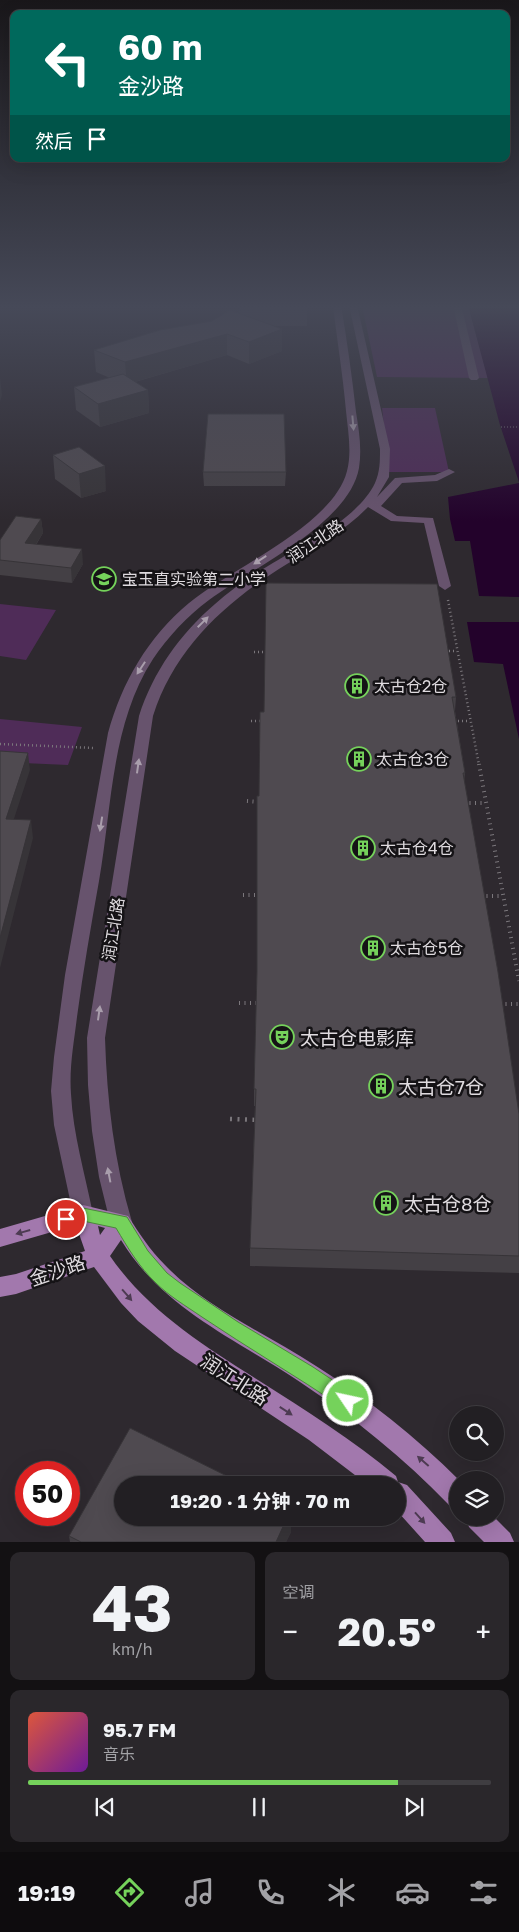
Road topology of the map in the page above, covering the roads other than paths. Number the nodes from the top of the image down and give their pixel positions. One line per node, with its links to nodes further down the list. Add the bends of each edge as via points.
1 (346, 377): 5 (street, 润江北路, one-way to 5, via 354,466 347,486 328,512 202,599 165,634 128,692 110,749 102,818 62,1057 64,1125)
2 (369, 377): 6 (street, 润江北路, one-way to 2, via 112,1194 99,1117 96,1038 148,708 158,684 201,623 248,585 336,528 365,504 379,486 386,468 385,449)
3 (449, 472): 4 (street, via 437,478 399,480 374,507 395,519 429,520)
4 (445, 586)
5 (83, 1214): 6 (main road); 7 (main road, one-way to 7); 8 (main road, 润江北路)
6 (121, 1222): 8 (main road, 金沙路); 11 (main road, 润江北路, one-way to 6, via 376,1420 195,1304 162,1278 142,1256)
7 (0, 1238)
8 (98, 1256): 9 (main road, 金沙路); 10 (main road, 润江北路, one-way to 10, via 126,1294 183,1346 318,1432)
9 (0, 1287)
10 (377, 1476)
11 (449, 1487)
12 (406, 1503): 14 (main road, one-way to 14)
13 (486, 1526): 15 (main road)
14 (442, 1542)
15 (501, 1542)

